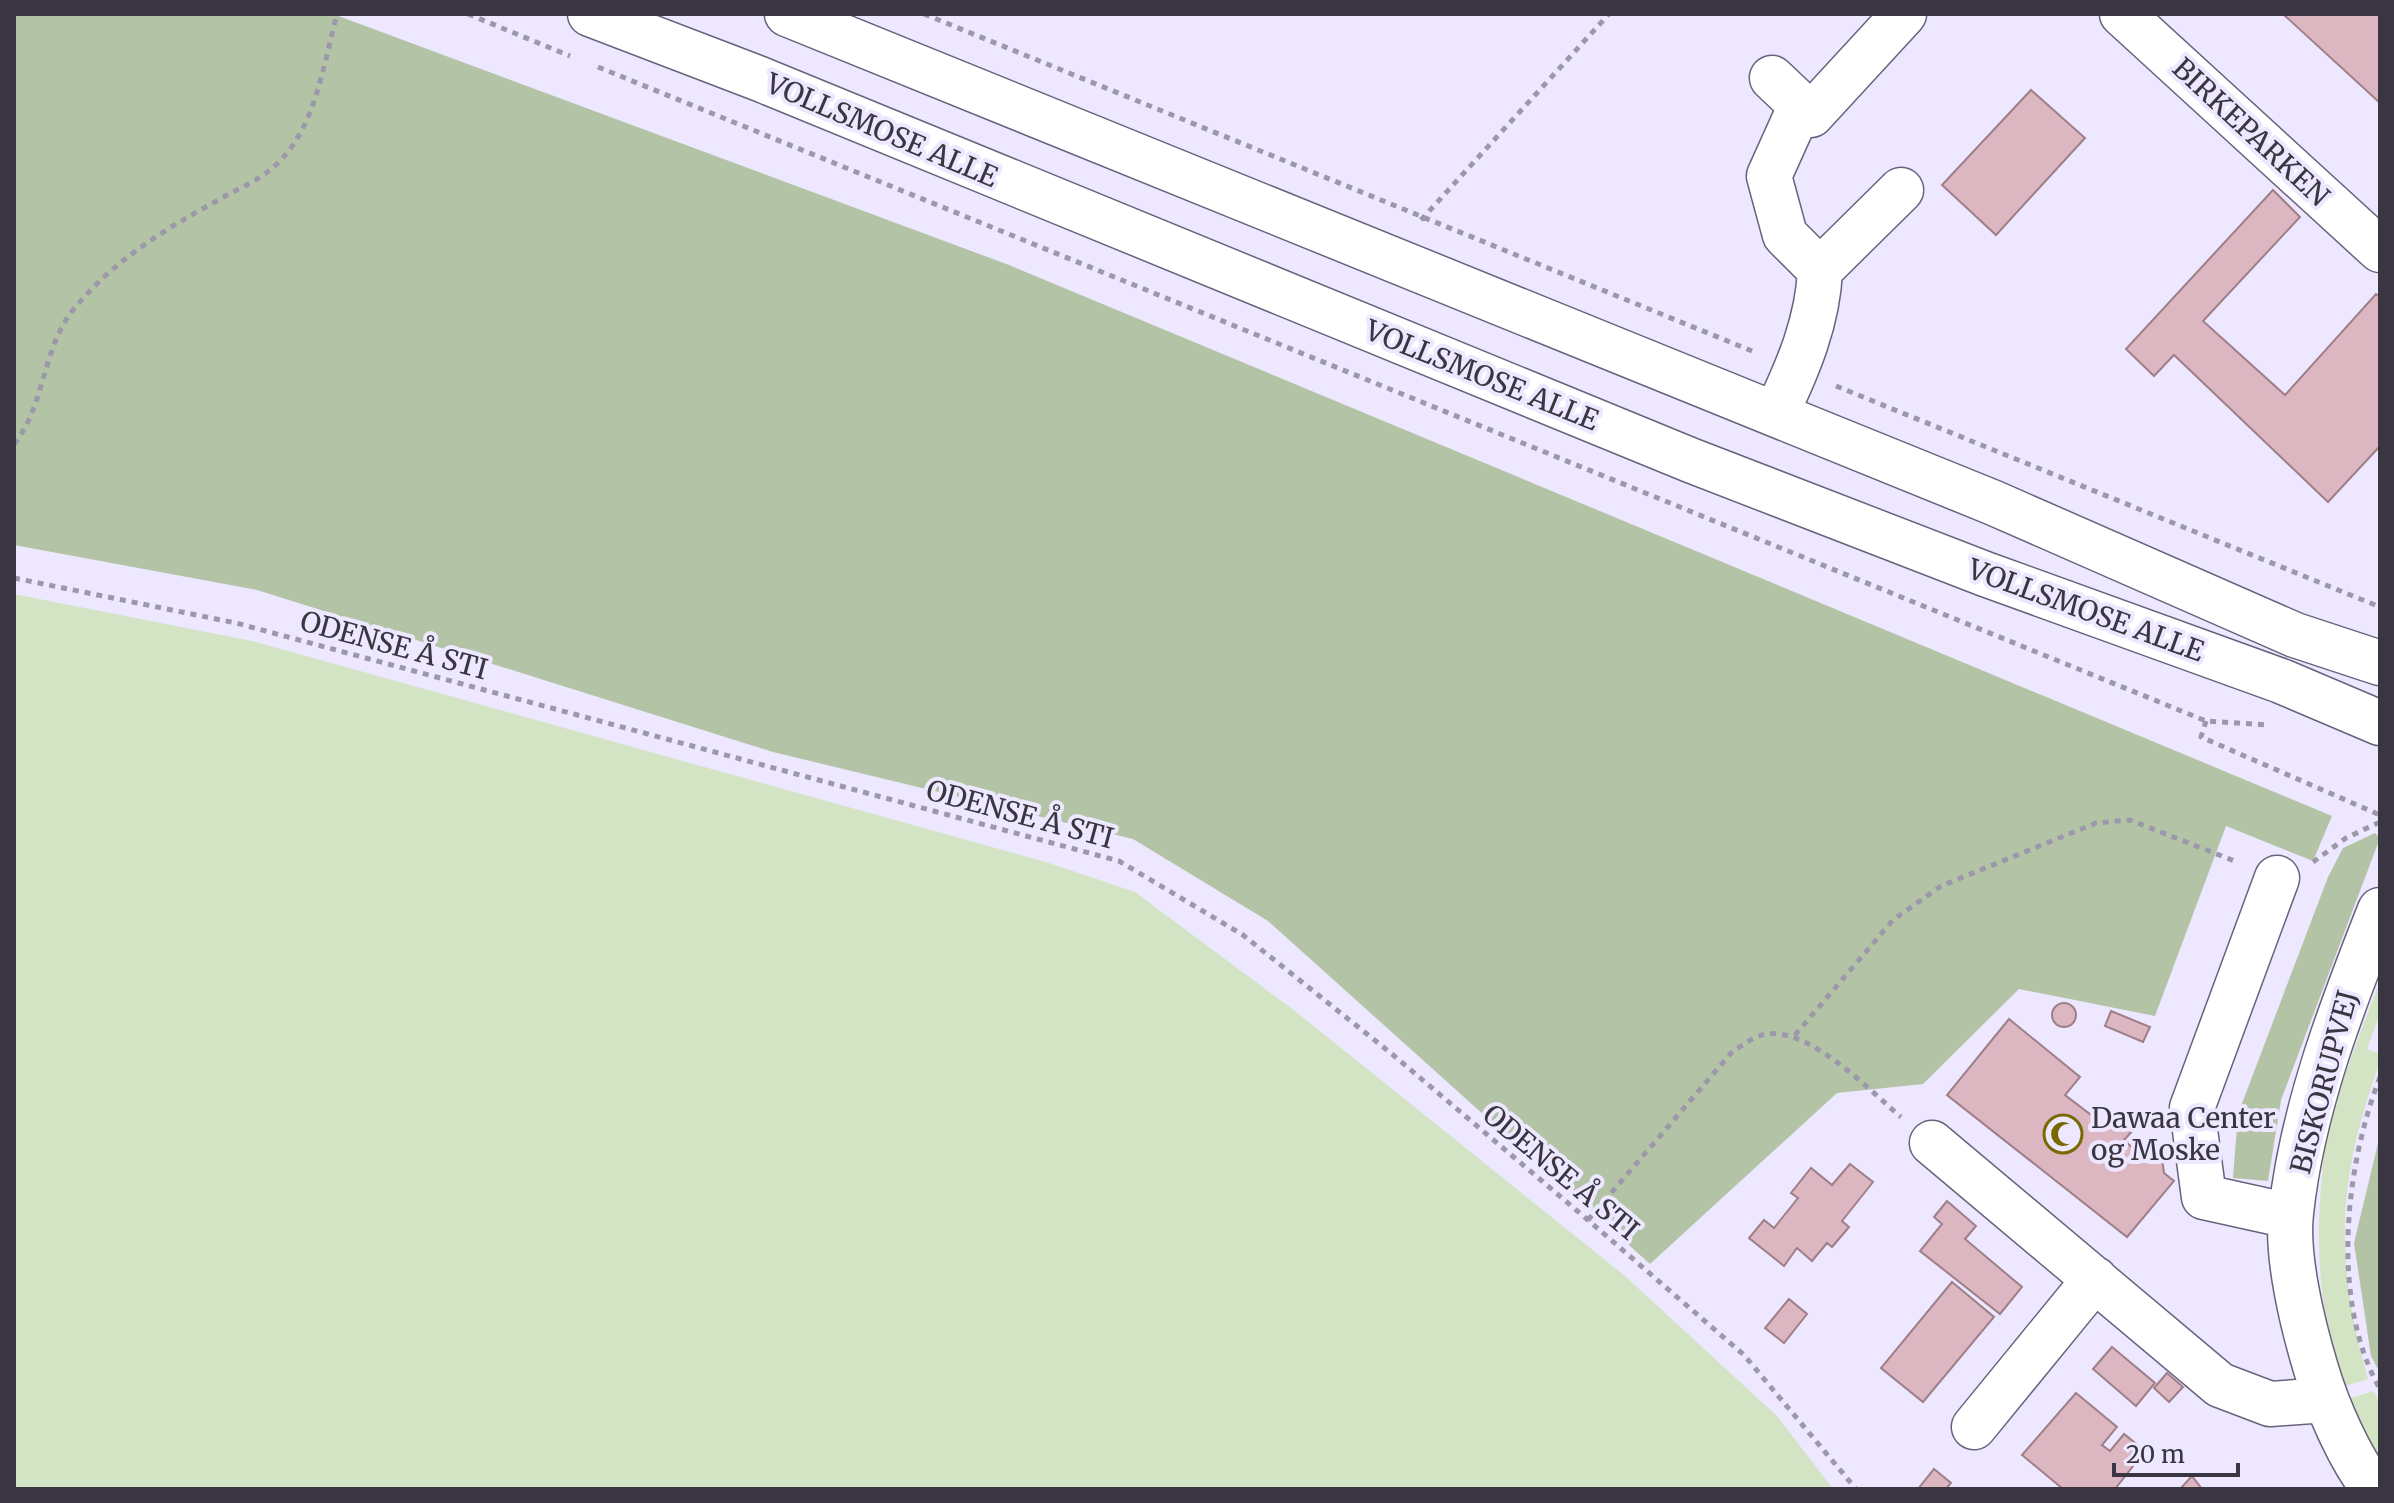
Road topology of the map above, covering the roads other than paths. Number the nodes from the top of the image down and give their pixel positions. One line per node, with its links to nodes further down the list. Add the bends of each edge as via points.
1 (590, 14): 10 (street, VOLLSMOSE ALLE, via 1690,460)
2 (787, 14): 8 (street, VOLLSMOSE ALLE)
3 (1904, 14): 7 (street, via 1811,115 1786,92 1769,176 1785,235)
4 (2122, 14): 6 (street, BIRKEPARKEN)
5 (1901, 190): 7 (street)
6 (2380, 250)
7 (1820, 270): 8 (street, via 1819,302)
8 (1776, 414): 9 (street, VOLLSMOSE ALLE, via 2295,635)
9 (2380, 663)
10 (2380, 723)
11 (2277, 878): 14 (street, via 2192,1108 2204,1197)
12 (2380, 910): 14 (street, BISKORUPVEJ, via 2347,993 2307,1122)
13 (1932, 1143): 15 (street)
14 (2290, 1216): 16 (street, BISKORUPVEJ, via 2300,1315)
15 (2095, 1279): 16 (street, via 2220,1385 2270,1404); 17 (street)
16 (2325, 1400): 18 (street, BISKORUPVEJ)
17 (1974, 1427)
18 (2374, 1489)

